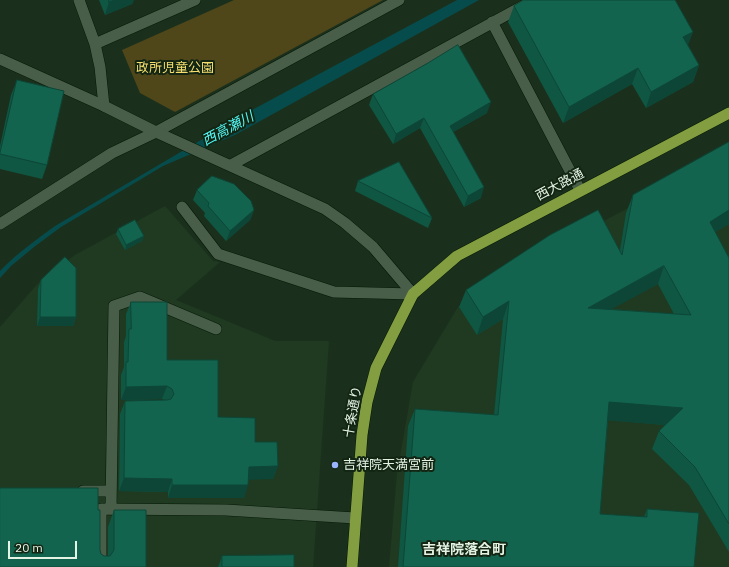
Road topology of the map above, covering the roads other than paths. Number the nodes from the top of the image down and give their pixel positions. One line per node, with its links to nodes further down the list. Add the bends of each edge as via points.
1 (79, 0): 6 (street)
2 (195, 0): 6 (street)
3 (399, 0): 10 (street)
4 (534, 0): 5 (street)
5 (492, 22): 11 (street); 12 (street)
6 (95, 44): 8 (street)
7 (0, 59): 8 (street)
8 (104, 106): 10 (street)
9 (729, 112): 12 (main road, 西大路通)
10 (161, 134): 11 (street); 14 (street, via 112,153)
11 (227, 163): 15 (street, via 325,209 345,223 373,247)
12 (580, 190): 15 (main road, 西大路通, via 457,256)
13 (182, 207): 15 (street, via 218,254 334,292)
14 (0, 224)
15 (413, 294): 22 (main road, 十条通り, via 376,368 367,402)
16 (216, 328): 17 (street, via 140,298 114,306)
17 (112, 407): 18 (street); 20 (street)
18 (126, 407)
19 (71, 491): 20 (street)
20 (111, 491): 21 (street)
21 (111, 509): 22 (street, via 226,510); 23 (street, via 101,509)
22 (355, 518): 24 (main road, 十条通り)
23 (101, 567)
24 (352, 567)

